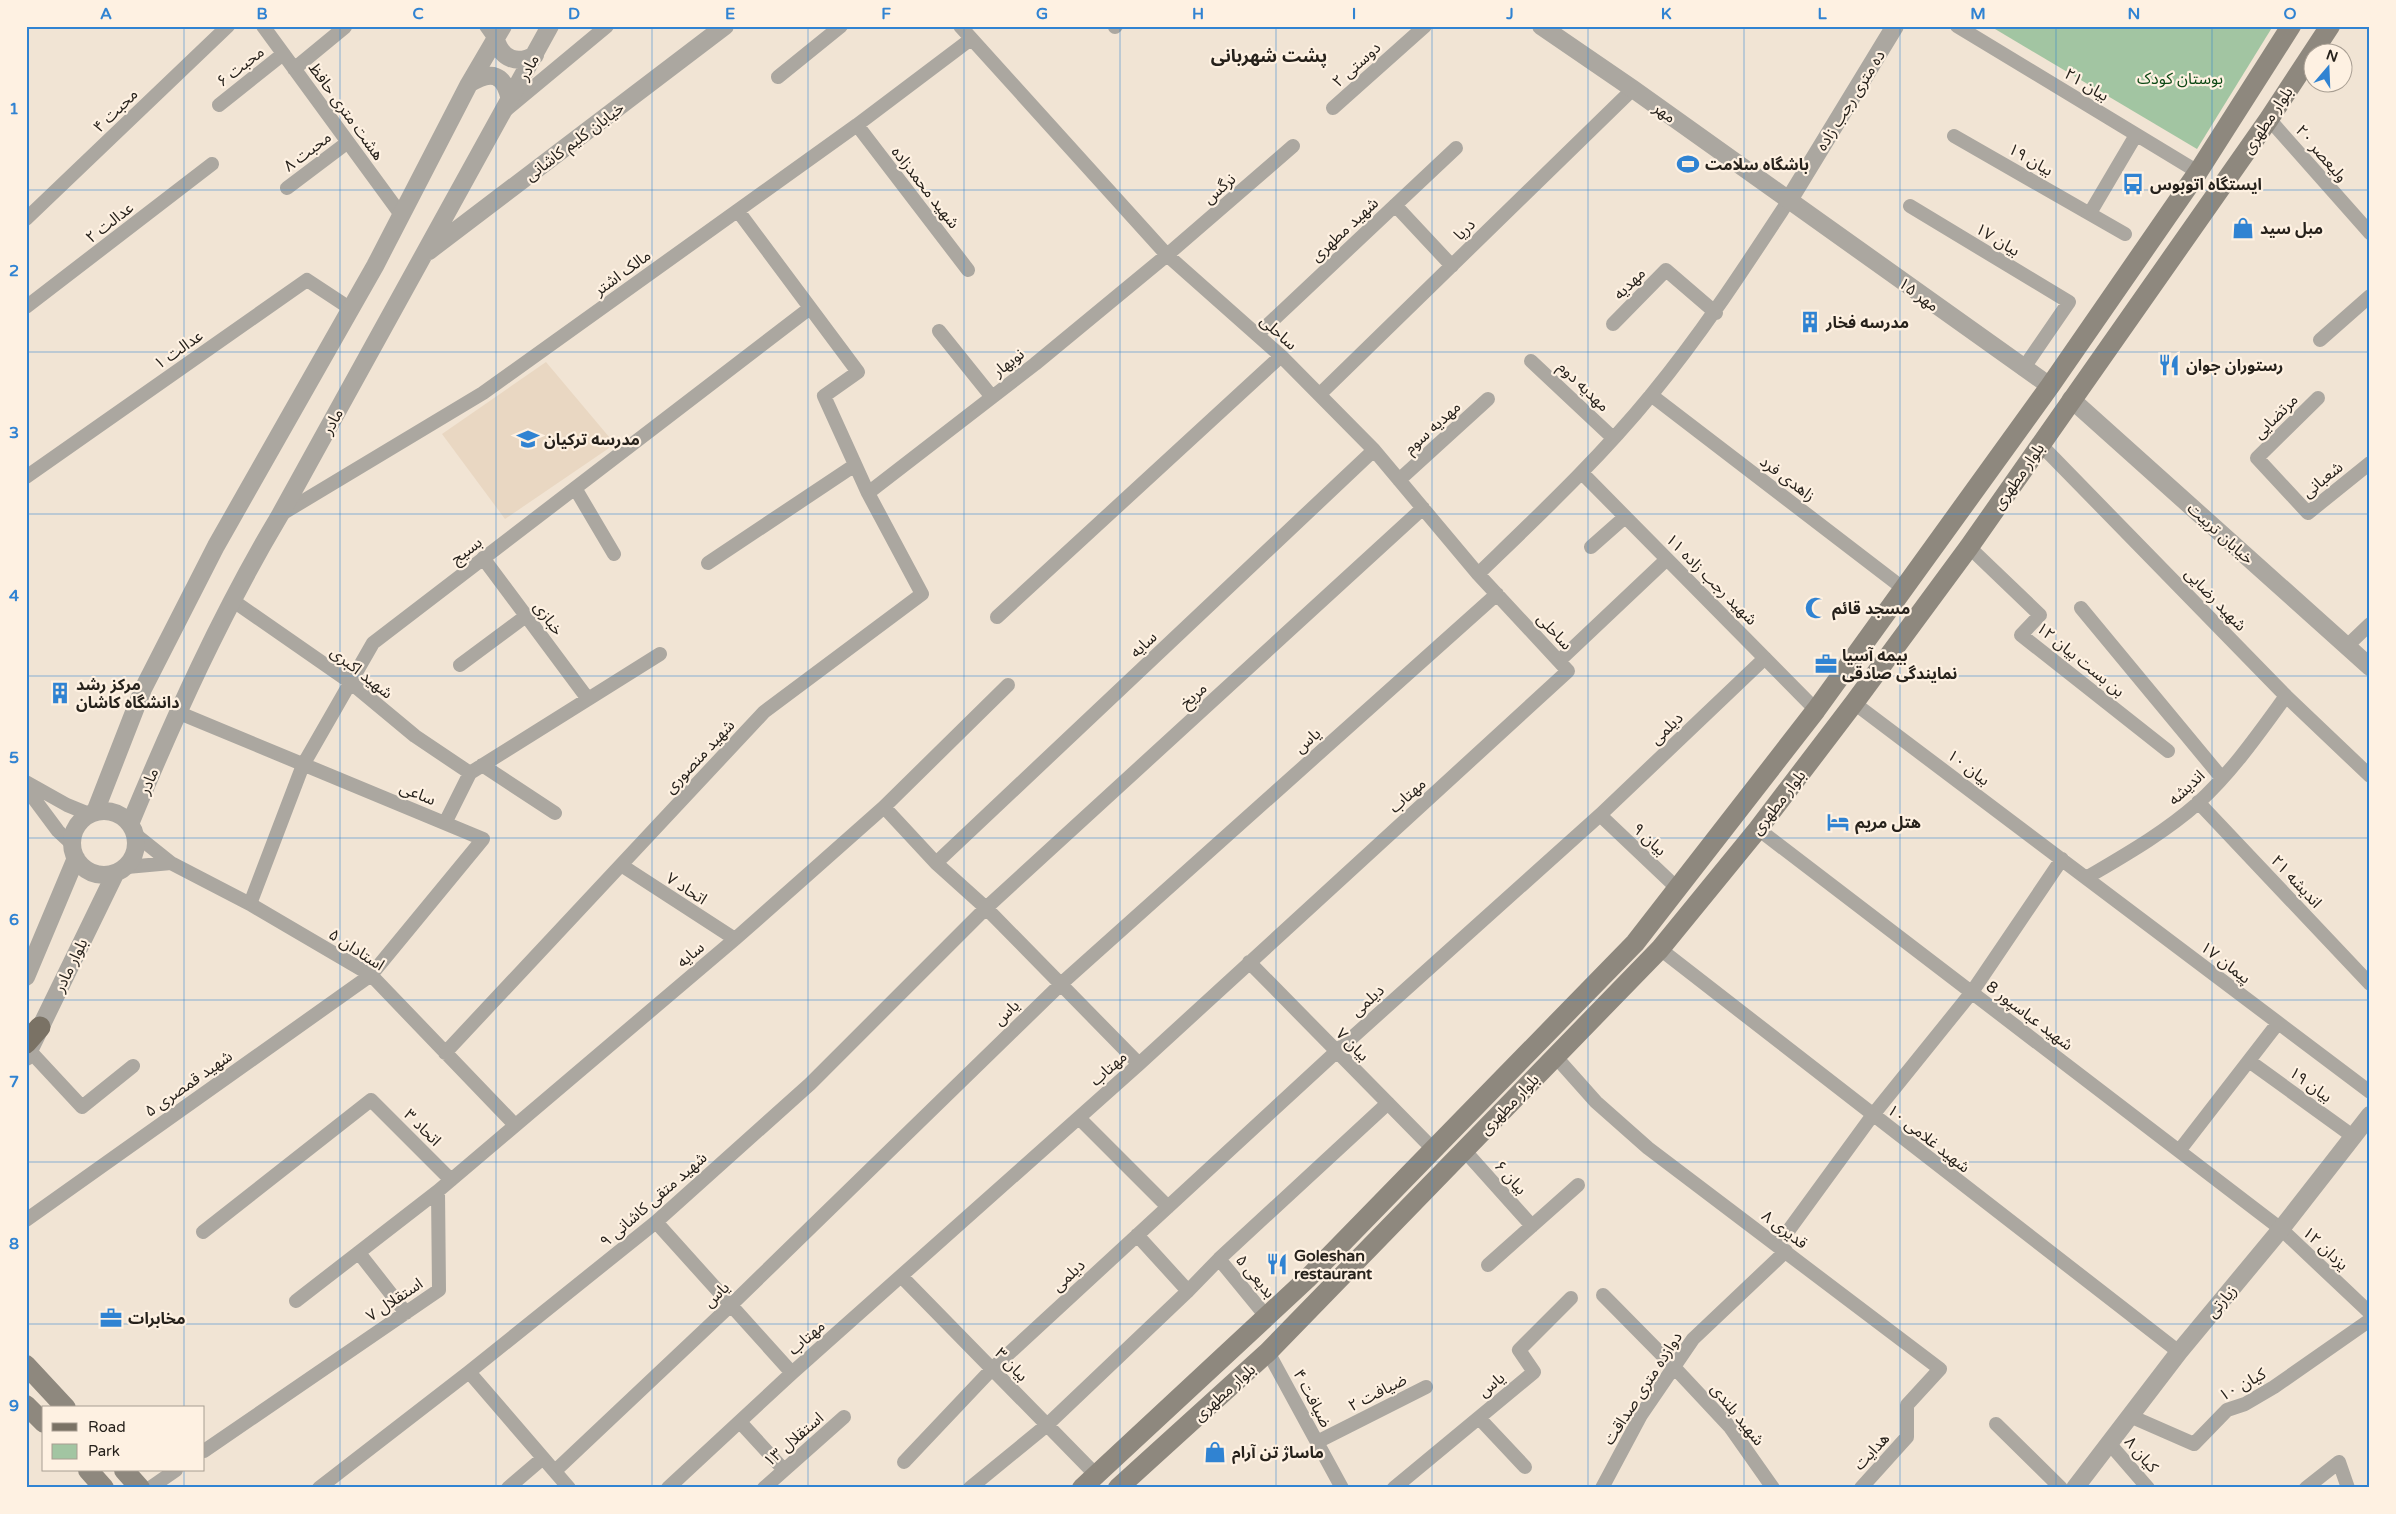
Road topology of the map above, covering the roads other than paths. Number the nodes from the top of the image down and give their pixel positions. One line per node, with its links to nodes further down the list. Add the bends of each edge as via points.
1 (228, 26): 42 (street, محبت ۴)
2 (263, 26): 17 (street, هشت متری حافظ)
3 (550, 26): 18 (street, مادر)
4 (607, 26): 24 (street)
5 (725, 26): 45 (street, خیابان کلیم کاشانی)
6 (841, 26): 20 (street)
7 (960, 26): 16 (street, ساحلی)
8 (1425, 26): 25 (street, دوستی ۲)
9 (1541, 26): 22 (street, مهر)
10 (1895, 26): 36 (street, ده متری رجب زاده)
11 (1957, 26): 28 (street, بیان ۲۱)
12 (2291, 26): 34 (main road, بلوار مطهری)
13 (2330, 26): 26 (main road, بلوار مطهری)
14 (345, 27): 19 (street)
15 (495, 31): 18 (street, via 499,49 506,57 516,61); 21 (street)
16 (971, 39): 27 (street, مالک اشتر); 46 (street, ساحلی)
17 (283, 54): 19 (street, هشت متری حافظ); 23 (street, محبت ۶)
18 (535, 55): 24 (street, مادر)
19 (294, 69): 30 (street, هشت متری حافظ)
20 (778, 77)
21 (470, 84): 24 (street, via 481,76 492,75 502,80 507,88); 41 (street)
22 (1633, 89): 36 (street, مهر); 47 (street, دریا)
23 (219, 105)
24 (507, 105): 45 (street, مادر)
25 (1333, 108)
26 (2268, 119): 43 (street, ولیعصر ۲۰); 67 (main road, بلوار مطهری)
27 (857, 125): 39 (street, مالک اشتر); 48 (street, شهید محمدزاده)
28 (2136, 135): 34 (street, بیان ۲۱); 40 (street)
29 (1954, 136): 40 (street, بیان ۱۹)
30 (348, 142): 35 (street, محبت ۸); 41 (street, هشت متری حافظ)
31 (1293, 146): 46 (street, نرگس)
32 (1456, 148): 37 (street, شهید مطهری)
33 (212, 164): 50 (street, عدالت ۲)
34 (2198, 172): 61 (main road, بلوار مطهری)
35 (287, 188)
36 (1788, 200): 53 (street); 60 (street, مهر ۱۵)
37 (1395, 205): 47 (street); 56 (street, شهید مطهری)
38 (1910, 206): 60 (street, بیان ۱۷, via 2069,302)
39 (738, 211): 51 (street); 80 (street, مالک اشتر, via 483,393)
40 (2090, 213): 44 (street, بیان ۱۹)
41 (402, 216): 52 (street)
42 (26, 219)
43 (2370, 233)
44 (2125, 234)
45 (422, 256): 80 (street, مادر)
46 (1167, 256): 56 (street, ساحلی); 64 (street, نوبهار)
47 (1452, 266): 62 (street, دریا)
48 (968, 270)
49 (2370, 296): 57 (street)
50 (26, 307)
51 (810, 308): 73 (street, via 858,372 824,396); 77 (street, بسیج)
52 (351, 309): 75 (street, عدالت ۱, via 307,280); 119 (street, via 216,546 164,647 143,689)
53 (1716, 312): 54 (street, مهدیه, via 1666,270); 63 (street)
54 (1613, 324)
55 (939, 331): 64 (street)
56 (1257, 335): 58 (street, ساحلی)
57 (2320, 340)
58 (1281, 356): 62 (street, ساحلی); 94 (street)
59 (1532, 361): 68 (street, مهدیه دوم)
60 (2023, 369): 61 (street, مهر ۱۵)
61 (2050, 386): 89 (main road, بلوار مطهری)
62 (1320, 394): 70 (street, ساحلی)
63 (1651, 396): 68 (street); 89 (street, زاهدی فرد)
64 (992, 397): 78 (street, نوبهار)
65 (2318, 398): 71 (street, مرتضایی)
66 (1488, 399): 76 (street, مهدیه سوم)
67 (2071, 399): 69 (main road, بلوار مطهری); 96 (street, خیابان تربیت)
68 (1612, 438): 74 (street)
69 (2040, 444): 83 (main road, بلوار مطهری); 104 (street, شهید رضایی)
70 (1374, 450): 76 (street, ساحلی); 128 (street, سایه)
71 (2257, 458): 72 (street, شعبانی, via 2308,513)
72 (2370, 463)
73 (856, 465): 78 (street); 87 (street)
74 (1582, 473): 81 (street, شهید رجب زاده ۱۱); 88 (street)
75 (26, 477)
76 (1399, 480): 79 (street, ساحلی)
77 (575, 488): 84 (street); 85 (street, بسیج)
78 (868, 492): 129 (street, شهید منصوری, via 922,594 764,712)
79 (1423, 508): 88 (street, ساحلی); 134 (street, مریخ)
80 (280, 515): 91 (street, مادر)
81 (1625, 517): 82 (street); 86 (street, شهید رجب زاده ۱۱)
82 (1592, 547)
83 (1969, 547): 106 (main road, بلوار مطهری); 109 (street, بن بست بیان ۱۲, via 2040,615 2021,635)
84 (614, 554)
85 (483, 558): 93 (street, خبازی); 102 (street, بسیج, via 373,643)
86 (1666, 558): 98 (street, شهید رجب زاده ۱۱); 100 (street, مهتاب)
87 (708, 563)
88 (1478, 574): 90 (street, ساحلی)
89 (1904, 589): 107 (main road, بلوار مطهری)
90 (1497, 594): 100 (street, ساحلی); 140 (street, یاس)
91 (232, 600): 102 (street, شهید اکبری); 108 (street, مادر)
92 (2082, 608): 114 (street)
93 (526, 616): 99 (street); 105 (street, خبازی)
94 (997, 617)
95 (2370, 624): 96 (street)
96 (2347, 646): 101 (street, خیابان تربیت)
97 (660, 654): 105 (street)
98 (1765, 658): 107 (street, شهید رجب زاده ۱۱); 121 (street, دیلمی)
99 (460, 665)
100 (1564, 666): 137 (street, مهتاب)
101 (2370, 667)
102 (350, 682): 110 (street, بسیج); 112 (street, شهید اکبری, via 415,736)
103 (1008, 685): 118 (street, سایه)
104 (2286, 696): 113 (street, شهید رضایی); 114 (street, اندیشه)
105 (588, 699): 111 (street)
106 (1854, 703): 123 (main road, بلوار مطهری); 126 (street, بیان ۱۰)
107 (1816, 710): 132 (main road, بلوار مطهری)
108 (177, 712): 110 (street, ساعی); 124 (street, مادر)
109 (2168, 752)
110 (303, 765): 122 (street, ساعی); 133 (street, بسیج)
111 (482, 765): 112 (street); 120 (street)
112 (470, 773): 122 (street)
113 (2370, 776)
114 (2221, 777): 117 (street, اندیشه)
115 (26, 782): 119 (street, via 67,805)
116 (26, 788): 125 (street)
117 (2198, 802): 131 (street, اندیشه, via 2155,837); 141 (street, اندیشه ۲۱)
118 (884, 807): 128 (street); 135 (street, سایه)
119 (92, 813): 124 (street, via 118,814); 125 (street, via 75,831)
120 (555, 813)
121 (1600, 815): 132 (street, بیان ۹); 146 (street, دیلمی)
122 (445, 823): 138 (street, ساعی, via 483,839)
123 (1758, 829): 136 (main road, بلوار مطهری); 142 (street, شهید عباسپور 8)
124 (133, 830): 127 (street, استادان ۵); 130 (street, via 134,858)
125 (74, 851): 130 (street, via 81,865 97,874); 139 (street, بلوار مادر)
126 (2062, 859): 131 (street, پیمان ۱۷); 142 (street, دوازده متری صداقت)
127 (171, 863): 130 (street); 133 (street, استادان ۵)
128 (936, 863): 134 (street)
129 (621, 865): 135 (street, اتحاد ۷); 147 (street, شهید منصوری)
130 (121, 870): 144 (street, بلوار مادر)
131 (2086, 878): 143 (street, پیمان ۱۷)
132 (1677, 888): 159 (main road, بلوار مطهری, via 1635,943)
133 (250, 904): 138 (street, استادان ۵)
134 (986, 908): 140 (street); 167 (street, شهید متقی کاشانی ۹, via 810,1084)
135 (735, 939): 157 (street, سایه)
136 (1660, 949): 148 (main road, بلوار مطهری); 155 (street, شهید غلامی ۱۰)
137 (1250, 962): 146 (street, بیان ۷); 150 (street, مهتاب)
138 (371, 975): 147 (street, استادان ۵); 166 (street, شهید قمصری ۵)
139 (26, 978)
140 (1062, 983): 150 (street); 183 (street, یاس)
141 (2370, 984)
142 (1972, 992): 155 (street, دوازده متری صداقت); 161 (street, شهید عباسپور 8)
143 (2278, 1023): 149 (street); 152 (street, پیمان ۱۷)
144 (40, 1027): 145 (main road)
145 (27, 1050): 151 (street, via 82,1107)
146 (1336, 1052): 153 (street, بیان ۷); 165 (street, دیلمی)
147 (445, 1053): 157 (street, استادان ۵)
148 (1555, 1056): 160 (main road, بلوار مطهری); 172 (street, قدیری ۸, via 1596,1102 1648,1148)
149 (2249, 1061): 158 (street, بیان ۱۹); 161 (street)
150 (1139, 1064): 156 (street, مهتاب)
151 (133, 1066)
152 (2370, 1092)
153 (1388, 1103): 159 (street, بیان ۷); 175 (street)
154 (2370, 1115): 158 (street, زیارتی)
155 (1872, 1116): 172 (street, دوازده متری صداقت); 189 (street, شهید غلامی ۱۰)
156 (1079, 1118): 165 (street); 178 (street, مهتاب)
157 (515, 1125): 162 (street)
158 (2354, 1137): 169 (street, زیارتی)
159 (1433, 1149): 174 (main road, بلوار مطهری)
160 (1464, 1150): 168 (street, بیان ۶); 177 (main road, بلوار مطهری)
161 (2179, 1151): 169 (street, شهید عباسپور 8)
162 (451, 1180): 164 (street); 170 (street, اتحاد ۳, via 371,1100)
163 (1578, 1185): 168 (street)
164 (438, 1191): 173 (street); 184 (street, استقلال ۷, via 439,1290)
165 (1168, 1207): 171 (street, دیلمی)
166 (26, 1220)
167 (656, 1222): 183 (street); 193 (street, شهید متقی کاشانی ۹)
168 (1532, 1226): 176 (street)
169 (2281, 1229): 185 (street, یزدان ۱۲); 189 (street, زیارتی)
170 (204, 1232)
171 (1137, 1235): 179 (street); 192 (street, دیلمی)
172 (1782, 1248): 191 (street, دوازده متری صداقت, via 1693,1340); 205 (street, قدیری ۸, via 1940,1369 1907,1405)
173 (359, 1253): 182 (street); 184 (street)
174 (1329, 1256): 177 (main road); 186 (main road, بلوار مطهری)
175 (1219, 1259): 179 (street); 186 (street, بدیعی ۵)
176 (1488, 1265)
177 (1347, 1271): 188 (main road, بلوار مطهری)
178 (902, 1277): 192 (street, بیان ۳); 194 (street, مهتاب)
179 (1188, 1291): 204 (street)
180 (1603, 1295): 191 (street, شهید بلندی)
181 (1571, 1298): 200 (street, یاس, via 1519,1350 1534,1372)
182 (296, 1301)
183 (731, 1305): 194 (street); 216 (street, یاس)
184 (406, 1313): 208 (street, استقلال ۷)
185 (2370, 1313)
186 (1265, 1315): 217 (main road, بلوار مطهری)
187 (2370, 1320): 198 (street, کیان ۱۰, via 2274,1387 2245,1404 2227,1410 2194,1444)
188 (1268, 1352): 206 (street, ضیافت ۴); 227 (main road, بلوار مطهری)
189 (2179, 1352): 198 (street, زیارتی)
190 (26, 1365): 197 (main road)
191 (1673, 1366): 230 (street, دوازده متری صداقت); 231 (street, شهید بلندی, via 1730,1427)
192 (992, 1369): 204 (street, بیان ۳); 210 (street, دیلمی)
193 (469, 1372): 209 (street); 221 (street, شهید متقی کاشانی ۹)
194 (792, 1373): 202 (street, مهتاب)
195 (1426, 1387): 206 (street, ضیافت ۲)
196 (26, 1405): 201 (main road)
197 (64, 1406)
198 (2130, 1416): 207 (street, زیارتی)
199 (844, 1417): 212 (street, استقلال ۱۳)
200 (1479, 1418): 211 (street); 229 (street, یاس)
201 (42, 1421)
202 (740, 1422): 212 (street); 224 (street, مهتاب)
203 (1996, 1424): 233 (street)
204 (1047, 1425): 217 (street, بیان ۳); 226 (street)
205 (1907, 1437): 232 (street, هدایت)
206 (1317, 1442): 228 (street, ضیافت ۴)
207 (2109, 1443): 234 (street, زیارتی); 235 (street, کیان ۸)
208 (205, 1450)
209 (543, 1458): 216 (street); 222 (street)
210 (904, 1462)
211 (1525, 1467)
212 (784, 1470): 225 (street, استقلال ۱۳)
213 (90, 1472): 218 (main road)
214 (126, 1472): 219 (main road)
215 (173, 1472): 220 (street)
216 (554, 1472): 223 (street)
217 (1089, 1482)
218 (104, 1488)
219 (140, 1488)
220 (150, 1488)
221 (320, 1488)
222 (508, 1488)
223 (569, 1488)
224 (668, 1488)
225 (764, 1488)
226 (970, 1488)
227 (1118, 1488)
228 (1342, 1488)
229 (1394, 1488)
230 (1602, 1488)
231 (1773, 1488)
232 (1861, 1488)
233 (2061, 1488)
234 (2075, 1488)
235 (2148, 1488)
236 (2306, 1488): 237 (street, via 2339,1462)
237 (2348, 1488)

